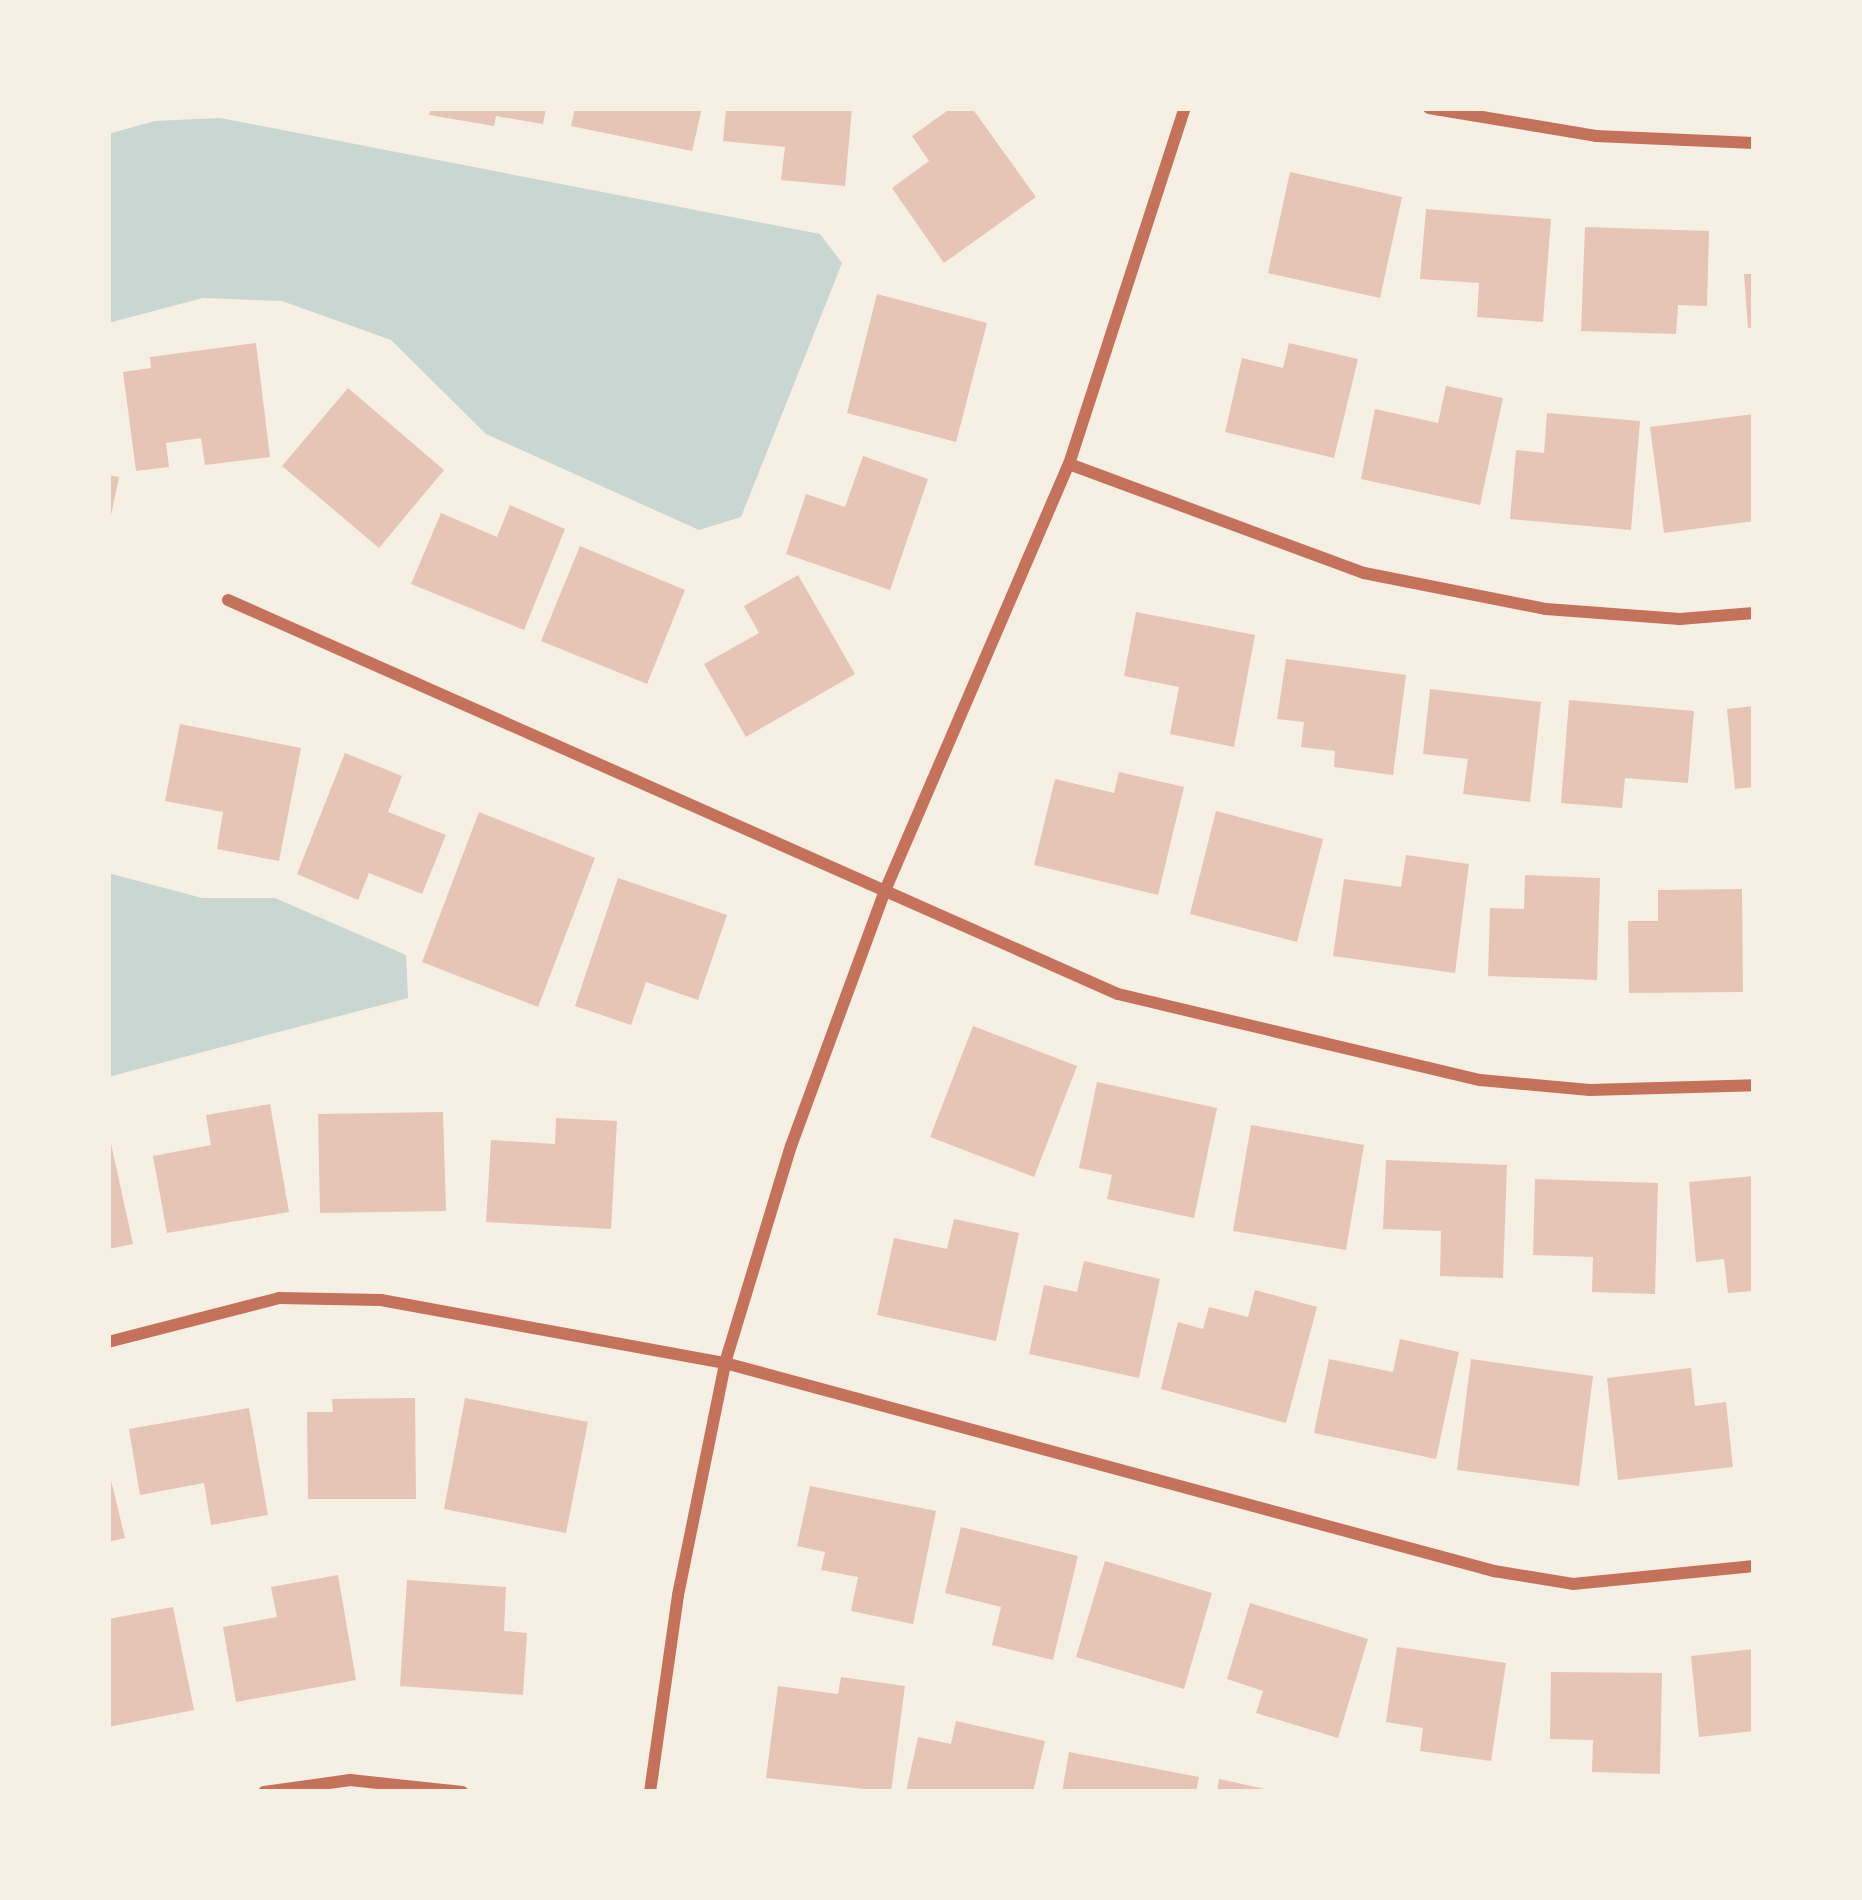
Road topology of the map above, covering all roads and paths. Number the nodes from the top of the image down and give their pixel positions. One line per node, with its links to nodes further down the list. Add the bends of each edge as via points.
1 (1185, 108): 4 (street)
2 (1429, 108): 3 (street, via 1596,136)
3 (1754, 142)
4 (1070, 464): 6 (street, via 1364,573 1546,609 1680,619); 7 (street)
5 (228, 600): 7 (street)
6 (1754, 613)
7 (884, 893): 8 (street, via 1118,994 1480,1080 1590,1090); 10 (street, via 791,1146)
8 (1754, 1085)
9 (108, 1342): 10 (street, via 279,1298 381,1300)
10 (725, 1363): 11 (street, via 1494,1571 1573,1584); 14 (street, via 678,1595)
11 (1754, 1566)
12 (264, 1792): 13 (street, via 350,1780)
13 (462, 1792)
14 (650, 1792)

